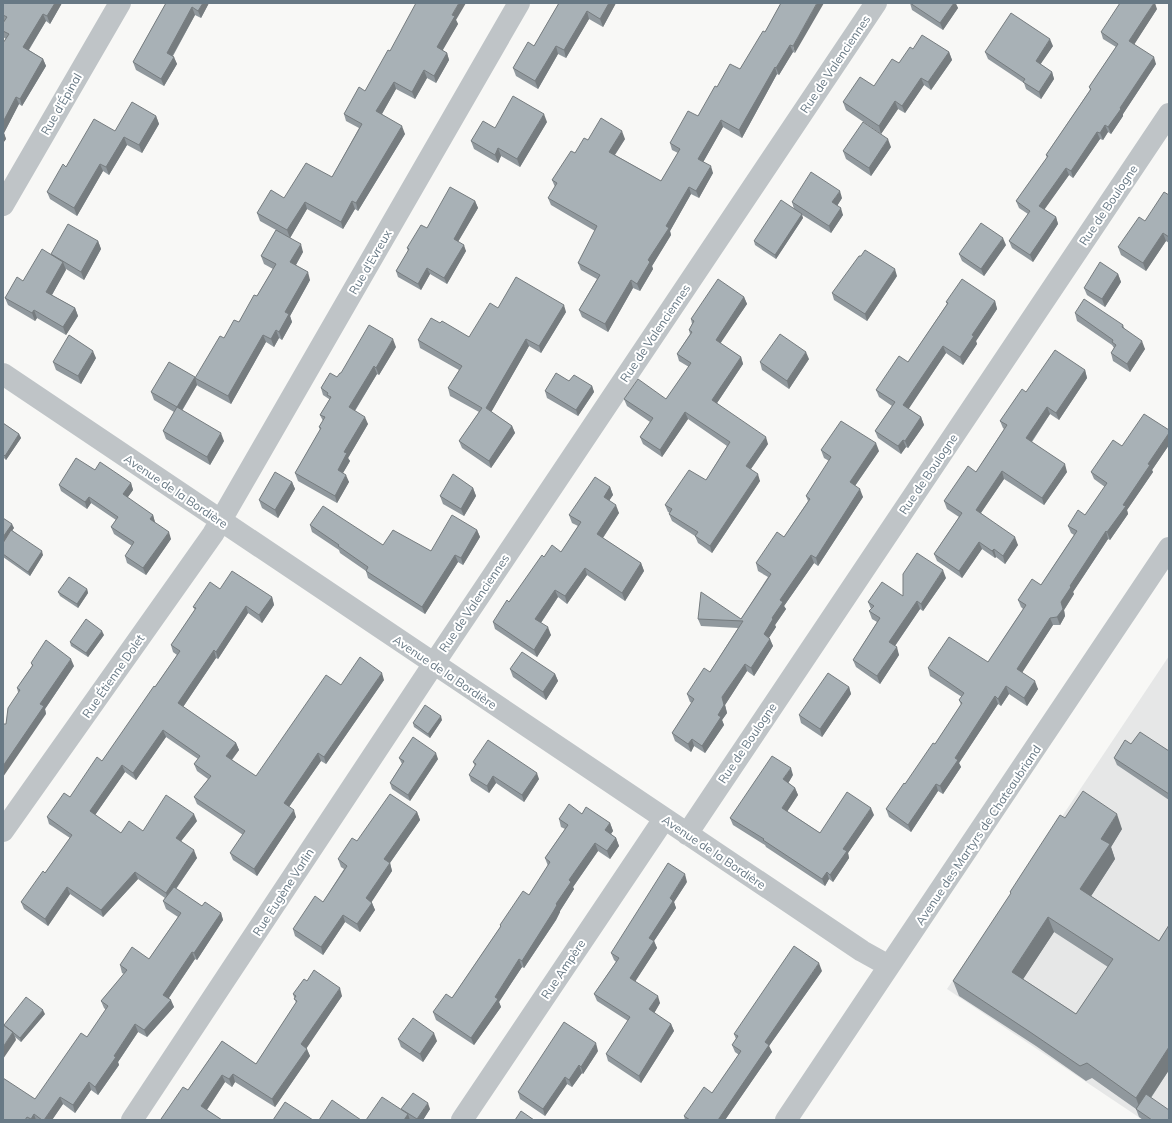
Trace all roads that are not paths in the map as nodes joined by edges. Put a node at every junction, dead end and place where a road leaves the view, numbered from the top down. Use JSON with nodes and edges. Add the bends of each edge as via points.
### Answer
{"nodes":[{"id":1,"x":120,"y":3,"type":"edge"},
{"id":2,"x":519,"y":3,"type":"edge"},
{"id":3,"x":876,"y":3,"type":"edge"},
{"id":4,"x":1169,"y":114,"type":"edge"},
{"id":5,"x":3,"y":205,"type":"edge"},
{"id":6,"x":3,"y":374,"type":"edge"},
{"id":7,"x":221,"y":521,"type":"junction"},
{"id":8,"x":1169,"y":548,"type":"edge"},
{"id":9,"x":434,"y":664,"type":"junction"},
{"id":10,"x":664,"y":819,"type":"junction"},
{"id":11,"x":3,"y":831,"type":"edge"},
{"id":12,"x":687,"y":834,"type":"junction"},
{"id":13,"x":889,"y":966,"type":"junction"},
{"id":14,"x":132,"y":1120,"type":"edge"},
{"id":15,"x":462,"y":1120,"type":"edge"},
{"id":16,"x":786,"y":1120,"type":"edge"}],
"edges":[{"from":1,"to":5,"type":"street","name":"Rue d'Épinal"},
{"from":2,"to":7,"type":"street","name":"Rue d'Evreux"},
{"from":3,"to":9,"type":"street","name":"Rue de Valenciennes"},
{"from":4,"to":12,"type":"street","name":"Rue de Boulogne"},
{"from":6,"to":7,"type":"street","name":"Avenue de la Bordière"},
{"from":7,"to":9,"type":"street","name":"Avenue de la Bordière"},
{"from":7,"to":11,"type":"street","name":"Rue Étienne Dolet"},
{"from":8,"to":13,"type":"street","name":"Avenue des Martyrs de Chateaubriand"},
{"from":9,"to":10,"type":"street","name":"Avenue de la Bordière"},
{"from":9,"to":14,"type":"street","name":"Rue Eugène Varlin"},
{"from":10,"to":12,"type":"street","name":"Avenue de la Bordière"},
{"from":10,"to":15,"type":"street","name":"Rue Ampère"},
{"from":12,"to":13,"type":"street","name":"Avenue de la Bordière","via":[[862,951]]},
{"from":13,"to":16,"type":"street","name":"Avenue des Martyrs de Chateaubriand"}]}
